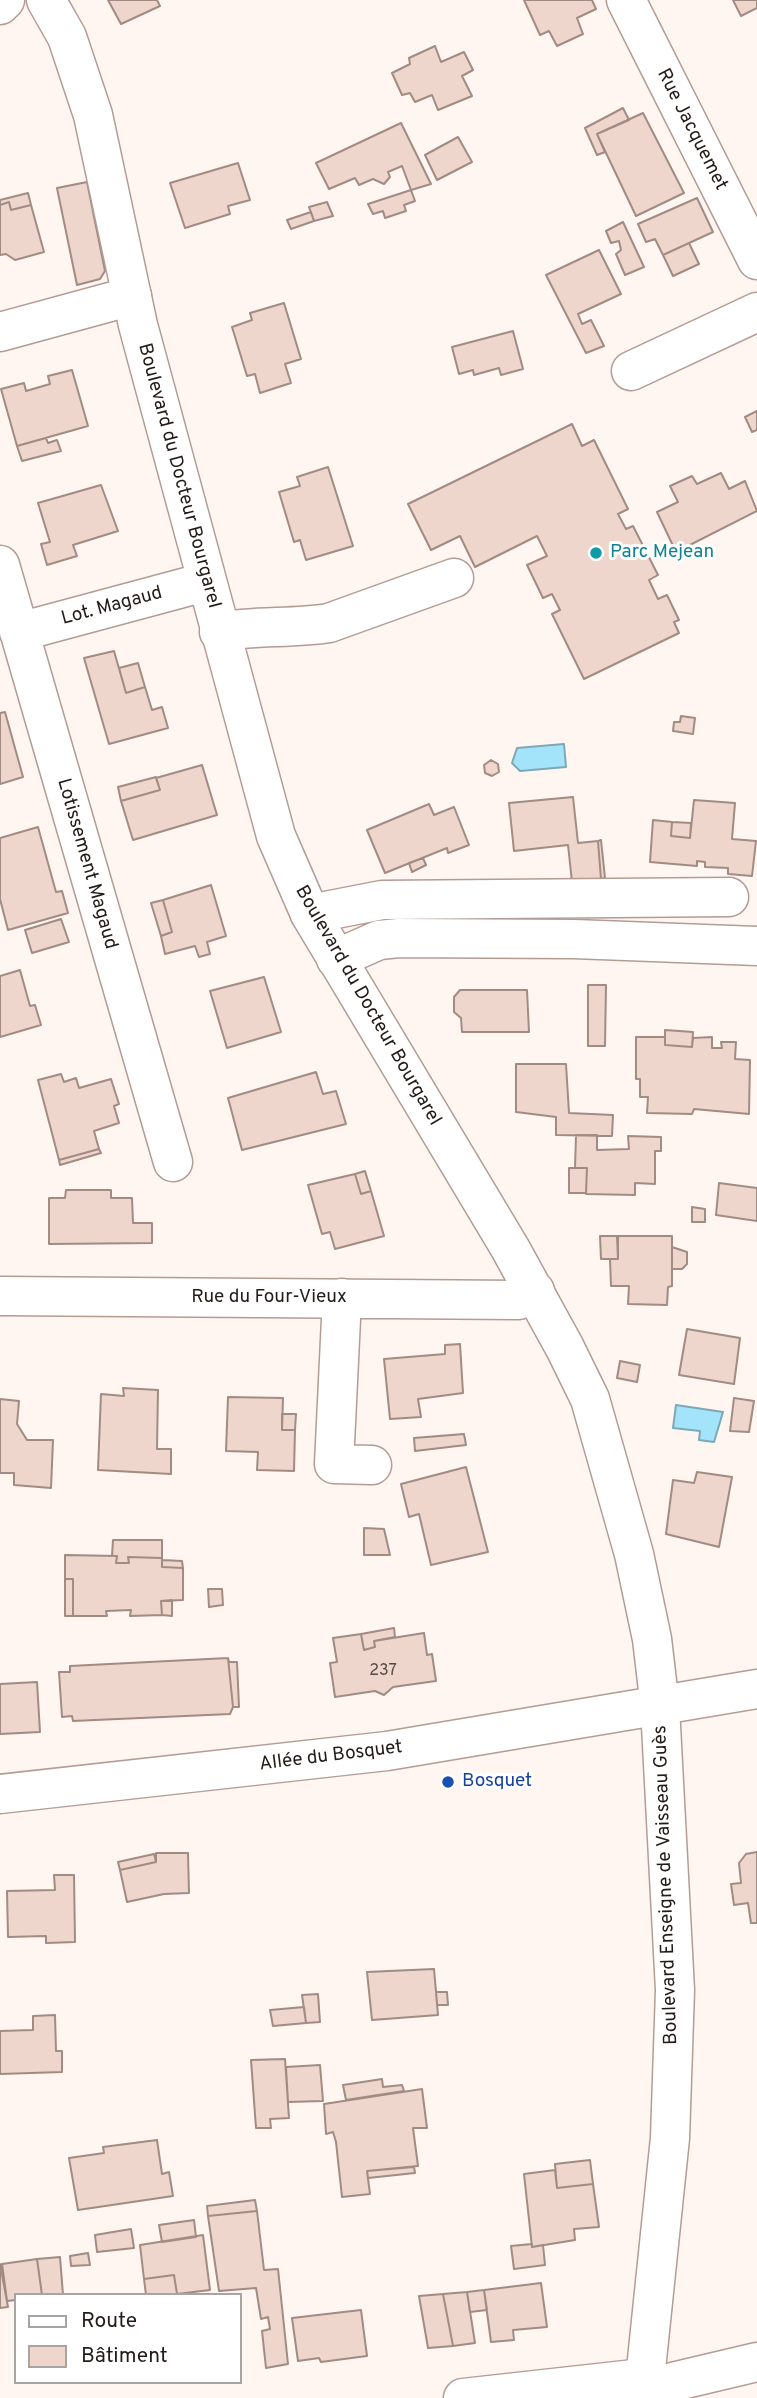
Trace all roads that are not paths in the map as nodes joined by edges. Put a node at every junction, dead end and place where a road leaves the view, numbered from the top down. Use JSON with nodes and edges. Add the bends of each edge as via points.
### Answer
{"nodes":[{"id":1,"x":5,"y":0,"type":"edge"},
{"id":2,"x":46,"y":0,"type":"edge"},
{"id":3,"x":626,"y":0,"type":"edge"},
{"id":4,"x":0,"y":5,"type":"edge"},
{"id":5,"x":757,"y":260,"type":"edge"},
{"id":6,"x":132,"y":296,"type":"junction"},
{"id":7,"x":757,"y":312,"type":"edge"},
{"id":8,"x":0,"y":332,"type":"edge"},
{"id":9,"x":631,"y":371,"type":"dead end"},
{"id":10,"x":0,"y":565,"type":"edge"},
{"id":11,"x":454,"y":578,"type":"dead end"},
{"id":12,"x":205,"y":582,"type":"junction"},
{"id":13,"x":19,"y":632,"type":"junction"},
{"id":14,"x":219,"y":632,"type":"junction"},
{"id":15,"x":729,"y":897,"type":"dead end"},
{"id":16,"x":310,"y":914,"type":"junction"},
{"id":17,"x":757,"y":946,"type":"edge"},
{"id":18,"x":336,"y":958,"type":"junction"},
{"id":19,"x":173,"y":1163,"type":"dead end"},
{"id":20,"x":535,"y":1291,"type":"junction"},
{"id":21,"x":0,"y":1296,"type":"edge"},
{"id":22,"x":342,"y":1298,"type":"junction"},
{"id":23,"x":372,"y":1465,"type":"dead end"},
{"id":24,"x":757,"y":1689,"type":"edge"},
{"id":25,"x":660,"y":1707,"type":"junction"},
{"id":26,"x":0,"y":1794,"type":"edge"},
{"id":27,"x":757,"y":2362,"type":"edge"},
{"id":28,"x":643,"y":2388,"type":"edge"},
{"id":29,"x":463,"y":2398,"type":"edge"}],
"edges":[{"from":1,"to":4,"type":"main road"},
{"from":2,"to":6,"type":"main road","name":"Boulevard du Docteur Bourgarel","via":[[67,37],[89,103]]},
{"from":3,"to":5,"type":"main road","name":"Rue Jacquemet"},
{"from":6,"to":8,"type":"main road"},
{"from":6,"to":12,"type":"main road","name":"Boulevard du Docteur Bourgarel"},
{"from":7,"to":9,"type":"main road"},
{"from":10,"to":13,"type":"main road","name":"Lotissement Magaud"},
{"from":11,"to":14,"type":"main road","via":[[329,623],[261,625]]},
{"from":12,"to":13,"type":"main road","name":"Lot. Magaud"},
{"from":12,"to":14,"type":"main road","name":"Boulevard du Docteur Bourgarel"},
{"from":13,"to":19,"type":"main road","name":"Lotissement Magaud"},
{"from":14,"to":16,"type":"main road","name":"Boulevard du Docteur Bourgarel","via":[[268,815]]},
{"from":15,"to":16,"type":"main road","via":[[382,900]]},
{"from":16,"to":18,"type":"main road","name":"Boulevard du Docteur Bourgarel"},
{"from":17,"to":18,"type":"main road","via":[[399,938],[379,940]]},
{"from":18,"to":20,"type":"main road","name":"Boulevard du Docteur Bourgarel"},
{"from":20,"to":22,"type":"main road","name":"Rue du Four-Vieux","via":[[519,1300]]},
{"from":20,"to":25,"type":"main road","name":"Boulevard du Docteur Bourgarel","via":[[590,1399],[601,1434],[637,1566]]},
{"from":21,"to":22,"type":"main road","name":"Rue du Four-Vieux"},
{"from":22,"to":23,"type":"main road","via":[[334,1464]]},
{"from":24,"to":25,"type":"main road","name":"Allée du Bosquet"},
{"from":25,"to":26,"type":"main road","name":"Allée du Bosquet","via":[[387,1751]]},
{"from":25,"to":28,"type":"main road","name":"Boulevard Enseigne de Vaisseau Guès","via":[[675,1990],[674,2078]]},
{"from":27,"to":28,"type":"main road"},
{"from":28,"to":29,"type":"main road"}]}
